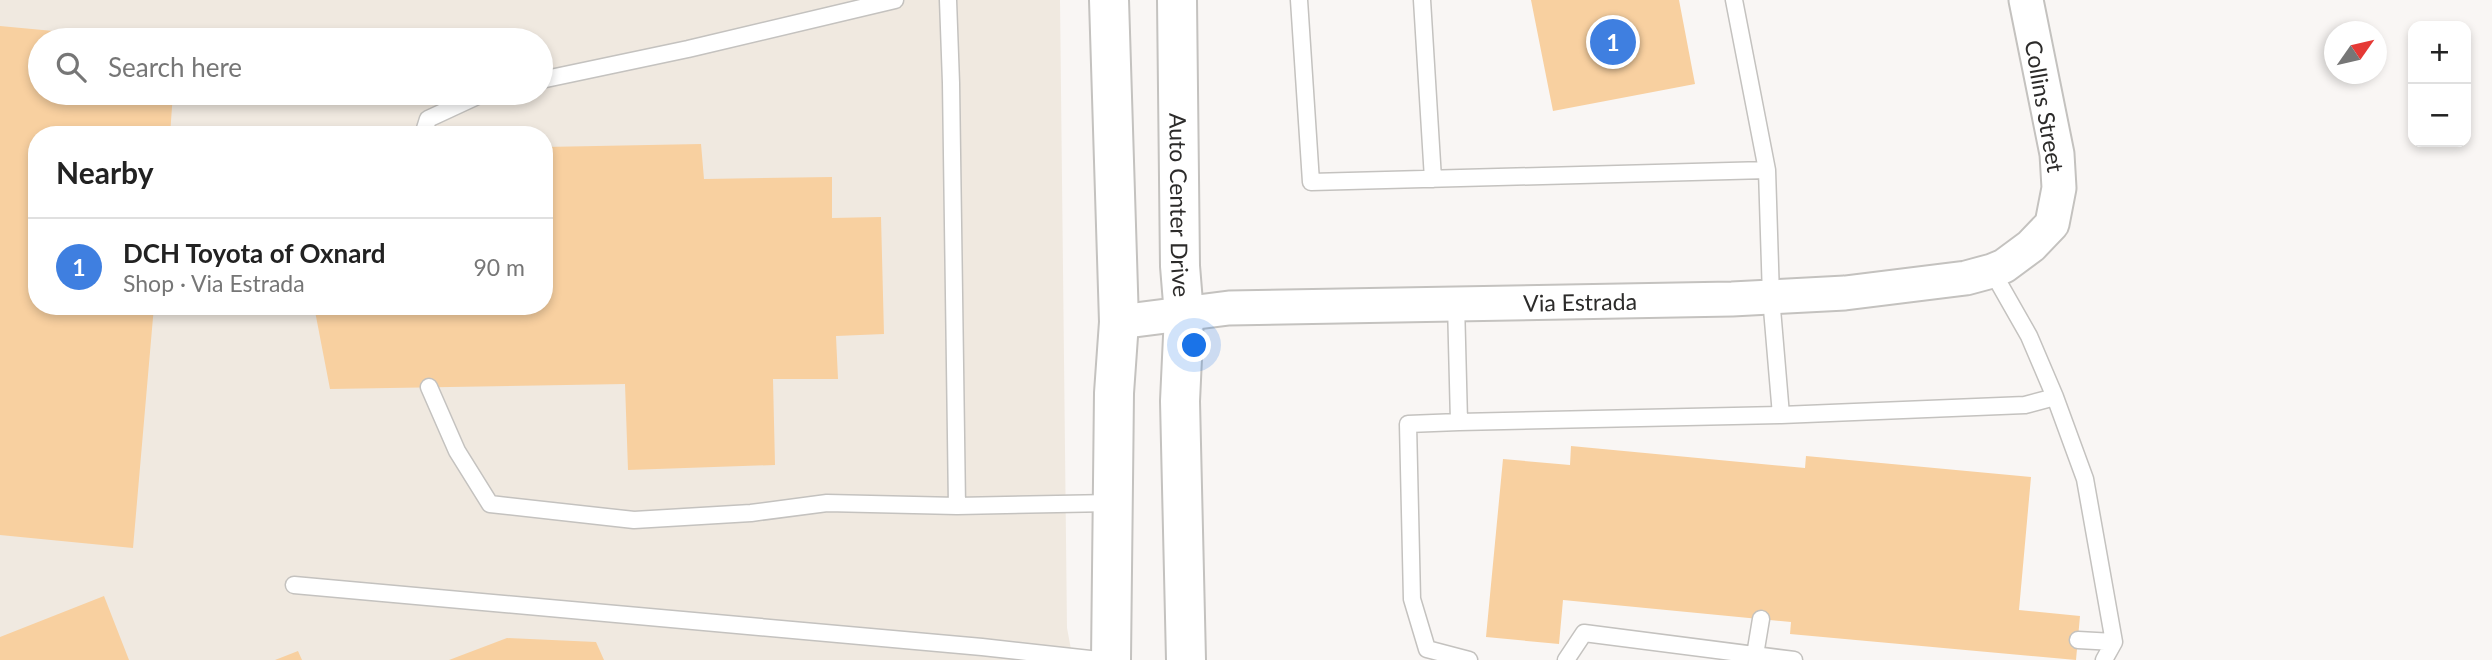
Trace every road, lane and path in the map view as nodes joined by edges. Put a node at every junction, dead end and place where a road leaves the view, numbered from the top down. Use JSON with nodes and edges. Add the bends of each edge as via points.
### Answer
{"nodes":[{"id":1,"x":895,"y":0,"type":"edge"},
{"id":2,"x":948,"y":0,"type":"edge"},
{"id":3,"x":1109,"y":0,"type":"edge"},
{"id":4,"x":1177,"y":0,"type":"edge"},
{"id":5,"x":1299,"y":0,"type":"edge"},
{"id":6,"x":1422,"y":0,"type":"edge"},
{"id":7,"x":1734,"y":0,"type":"edge"},
{"id":8,"x":2025,"y":0,"type":"edge"},
{"id":9,"x":553,"y":77,"type":"edge"},
{"id":10,"x":459,"y":105,"type":"edge"},
{"id":11,"x":426,"y":126,"type":"edge"},
{"id":12,"x":1766,"y":170,"type":"junction"},
{"id":13,"x":1433,"y":179,"type":"junction"},
{"id":14,"x":2031,"y":246,"type":"joint"},
{"id":15,"x":1992,"y":271,"type":"junction"},
{"id":16,"x":1772,"y":298,"type":"junction"},
{"id":17,"x":1456,"y":303,"type":"junction"},
{"id":18,"x":1184,"y":315,"type":"junction"},
{"id":19,"x":1119,"y":322,"type":"junction"},
{"id":20,"x":429,"y":387,"type":"dead end"},
{"id":21,"x":2055,"y":397,"type":"junction"},
{"id":22,"x":1781,"y":415,"type":"junction"},
{"id":23,"x":1459,"y":422,"type":"junction"},
{"id":24,"x":1112,"y":503,"type":"junction"},
{"id":25,"x":957,"y":506,"type":"junction"},
{"id":26,"x":294,"y":585,"type":"dead end"},
{"id":27,"x":1761,"y":619,"type":"dead end"},
{"id":28,"x":2078,"y":640,"type":"dead end"},
{"id":29,"x":2114,"y":642,"type":"junction"},
{"id":30,"x":983,"y":653,"type":"edge"},
{"id":31,"x":1755,"y":655,"type":"junction"},
{"id":32,"x":1099,"y":660,"type":"edge"},
{"id":33,"x":1111,"y":660,"type":"edge"},
{"id":34,"x":1186,"y":660,"type":"edge"},
{"id":35,"x":1469,"y":660,"type":"edge"},
{"id":36,"x":1566,"y":660,"type":"edge"},
{"id":37,"x":1794,"y":660,"type":"edge"},
{"id":38,"x":2104,"y":660,"type":"edge"}],
"edges":[{"from":1,"to":9,"type":"lane"},
{"from":2,"to":25,"type":"lane"},
{"from":3,"to":19,"type":"street"},
{"from":4,"to":18,"type":"street","name":"Auto Center Drive"},
{"from":5,"to":13,"type":"lane","via":[[1311,182]]},
{"from":6,"to":13,"type":"lane"},
{"from":7,"to":12,"type":"lane"},
{"from":8,"to":14,"type":"street","name":"Collins Street","via":[[2057,154],[2059,188],[2052,224]]},
{"from":10,"to":11,"type":"lane","via":[[428,120]]},
{"from":12,"to":13,"type":"lane"},
{"from":12,"to":16,"type":"lane"},
{"from":14,"to":15,"type":"street","name":"Via Estrada"},
{"from":15,"to":16,"type":"street","name":"Via Estrada","via":[[1845,293]]},
{"from":15,"to":21,"type":"lane","via":[[2029,336]]},
{"from":16,"to":17,"type":"street","name":"Via Estrada"},
{"from":16,"to":22,"type":"lane"},
{"from":17,"to":18,"type":"street","name":"Via Estrada","via":[[1229,308]]},
{"from":17,"to":23,"type":"lane"},
{"from":18,"to":19,"type":"street","name":"Via Estrada"},
{"from":18,"to":34,"type":"street","name":"Auto Center Drive","via":[[1180,401]]},
{"from":19,"to":24,"type":"street"},
{"from":20,"to":25,"type":"lane","via":[[457,451],[491,504],[634,520],[827,503]]},
{"from":21,"to":22,"type":"lane","via":[[2025,405]]},
{"from":21,"to":29,"type":"lane","via":[[2085,479]]},
{"from":22,"to":23,"type":"lane"},
{"from":23,"to":35,"type":"lane","via":[[1408,424],[1412,599],[1427,649]]},
{"from":24,"to":25,"type":"lane"},
{"from":24,"to":33,"type":"street"},
{"from":26,"to":30,"type":"lane"},
{"from":27,"to":31,"type":"lane"},
{"from":28,"to":29,"type":"lane"},
{"from":29,"to":38,"type":"lane"},
{"from":30,"to":32,"type":"lane"},
{"from":31,"to":36,"type":"lane","via":[[1584,633]]},
{"from":31,"to":37,"type":"lane"}]}
